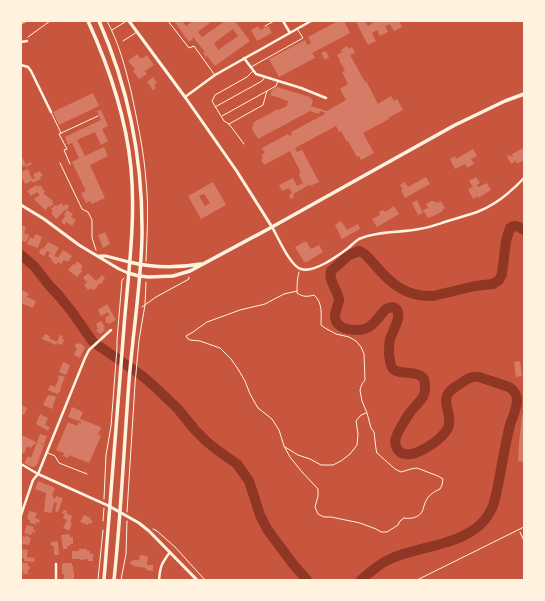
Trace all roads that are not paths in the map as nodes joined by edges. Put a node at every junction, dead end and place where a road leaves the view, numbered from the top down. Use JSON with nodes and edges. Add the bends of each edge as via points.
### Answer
{"nodes":[{"id":1,"x":88,"y":21,"type":"edge"},
{"id":2,"x":99,"y":21,"type":"edge"},
{"id":3,"x":128,"y":21,"type":"edge"},
{"id":4,"x":168,"y":21,"type":"edge"},
{"id":5,"x":274,"y":21,"type":"edge"},
{"id":6,"x":283,"y":21,"type":"edge"},
{"id":7,"x":311,"y":21,"type":"edge"},
{"id":8,"x":265,"y":26,"type":"dead end"},
{"id":9,"x":298,"y":28,"type":"junction"},
{"id":10,"x":137,"y":32,"type":"junction"},
{"id":11,"x":290,"y":33,"type":"junction"},
{"id":12,"x":27,"y":41,"type":"road end"},
{"id":13,"x":21,"y":42,"type":"edge"},
{"id":14,"x":123,"y":42,"type":"dead end"},
{"id":15,"x":244,"y":58,"type":"junction"},
{"id":16,"x":21,"y":65,"type":"edge"},
{"id":17,"x":251,"y":67,"type":"junction"},
{"id":18,"x":253,"y":70,"type":"junction"},
{"id":19,"x":215,"y":75,"type":"junction"},
{"id":20,"x":265,"y":77,"type":"junction"},
{"id":21,"x":278,"y":81,"type":"junction"},
{"id":22,"x":267,"y":91,"type":"junction"},
{"id":23,"x":524,"y":94,"type":"edge"},
{"id":24,"x":185,"y":98,"type":"junction"},
{"id":25,"x":326,"y":98,"type":"dead end"},
{"id":26,"x":215,"y":107,"type":"junction"},
{"id":27,"x":51,"y":112,"type":"joint"},
{"id":28,"x":98,"y":116,"type":"dead end"},
{"id":29,"x":220,"y":116,"type":"junction"},
{"id":30,"x":229,"y":124,"type":"junction"},
{"id":31,"x":61,"y":133,"type":"junction"},
{"id":32,"x":244,"y":144,"type":"dead end"},
{"id":33,"x":70,"y":164,"type":"dead end"},
{"id":34,"x":524,"y":178,"type":"edge"},
{"id":35,"x":21,"y":205,"type":"edge"},
{"id":36,"x":272,"y":227,"type":"junction"},
{"id":37,"x":97,"y":256,"type":"junction"},
{"id":38,"x":129,"y":262,"type":"junction"},
{"id":39,"x":204,"y":263,"type":"junction"},
{"id":40,"x":140,"y":265,"type":"junction"},
{"id":41,"x":128,"y":273,"type":"junction"},
{"id":42,"x":139,"y":276,"type":"junction"},
{"id":43,"x":111,"y":330,"type":"road end"},
{"id":44,"x":47,"y":452,"type":"junction"},
{"id":45,"x":21,"y":464,"type":"edge"},
{"id":46,"x":38,"y":474,"type":"junction"},
{"id":47,"x":87,"y":474,"type":"dead end"},
{"id":48,"x":109,"y":506,"type":"junction"},
{"id":49,"x":121,"y":512,"type":"junction"},
{"id":50,"x":21,"y":515,"type":"edge"},
{"id":51,"x":524,"y":527,"type":"edge"},
{"id":52,"x":170,"y":552,"type":"junction"},
{"id":53,"x":56,"y":564,"type":"dead end"},
{"id":54,"x":56,"y":580,"type":"edge"},
{"id":55,"x":104,"y":580,"type":"edge"},
{"id":56,"x":114,"y":580,"type":"edge"},
{"id":57,"x":159,"y":580,"type":"edge"},
{"id":58,"x":197,"y":580,"type":"edge"},
{"id":59,"x":417,"y":580,"type":"edge"}],
"edges":[{"from":1,"to":38,"type":"main road","via":[[113,85],[126,136],[133,201]]},
{"from":2,"to":40,"type":"main road","via":[[122,84],[134,135],[141,202]]},
{"from":3,"to":10,"type":"street"},
{"from":4,"to":19,"type":"lane","via":[[189,48],[194,46]]},
{"from":5,"to":8,"type":"lane"},
{"from":6,"to":11,"type":"street"},
{"from":7,"to":9,"type":"street"},
{"from":9,"to":11,"type":"street"},
{"from":9,"to":17,"type":"lane","via":[[303,38]]},
{"from":10,"to":14,"type":"lane"},
{"from":10,"to":24,"type":"street"},
{"from":11,"to":15,"type":"street"},
{"from":12,"to":13,"type":"street"},
{"from":15,"to":17,"type":"street"},
{"from":15,"to":19,"type":"street"},
{"from":16,"to":27,"type":"street","via":[[32,71]]},
{"from":17,"to":18,"type":"street"},
{"from":18,"to":20,"type":"street"},
{"from":18,"to":26,"type":"lane","via":[[247,77],[214,95],[212,101]]},
{"from":19,"to":24,"type":"street"},
{"from":20,"to":21,"type":"street"},
{"from":20,"to":26,"type":"lane","via":[[262,82]]},
{"from":21,"to":22,"type":"lane","via":[[276,86]]},
{"from":21,"to":25,"type":"street"},
{"from":22,"to":29,"type":"lane"},
{"from":22,"to":30,"type":"lane","via":[[263,105]]},
{"from":23,"to":36,"type":"main road","via":[[455,125]]},
{"from":24,"to":36,"type":"street","via":[[236,170]]},
{"from":26,"to":29,"type":"lane"},
{"from":27,"to":31,"type":"lane"},
{"from":28,"to":31,"type":"lane"},
{"from":29,"to":30,"type":"lane"},
{"from":30,"to":32,"type":"lane"},
{"from":31,"to":33,"type":"lane","via":[[59,134]]},
{"from":34,"to":36,"type":"street","via":[[504,197],[478,212],[419,229],[370,235],[357,240],[332,259],[308,270],[300,269],[290,261]]},
{"from":35,"to":37,"type":"street"},
{"from":36,"to":39,"type":"main road"},
{"from":37,"to":38,"type":"street"},
{"from":37,"to":41,"type":"street"},
{"from":38,"to":40,"type":"main road"},
{"from":38,"to":41,"type":"main road"},
{"from":39,"to":40,"type":"main road","via":[[172,268]]},
{"from":39,"to":42,"type":"main road","via":[[173,276]]},
{"from":40,"to":42,"type":"main road"},
{"from":41,"to":42,"type":"main road"},
{"from":41,"to":48,"type":"main road"},
{"from":42,"to":49,"type":"main road","via":[[129,380]]},
{"from":43,"to":44,"type":"street","via":[[89,350]]},
{"from":44,"to":46,"type":"street"},
{"from":44,"to":47,"type":"lane","via":[[59,463]]},
{"from":45,"to":46,"type":"street"},
{"from":46,"to":48,"type":"street"},
{"from":46,"to":50,"type":"street","via":[[33,480]]},
{"from":48,"to":49,"type":"street"},
{"from":48,"to":55,"type":"main road"},
{"from":49,"to":52,"type":"street","via":[[139,523]]},
{"from":49,"to":56,"type":"main road"},
{"from":51,"to":59,"type":"lane"},
{"from":52,"to":57,"type":"street","via":[[161,565]]},
{"from":52,"to":58,"type":"street"},
{"from":53,"to":54,"type":"street"}]}
